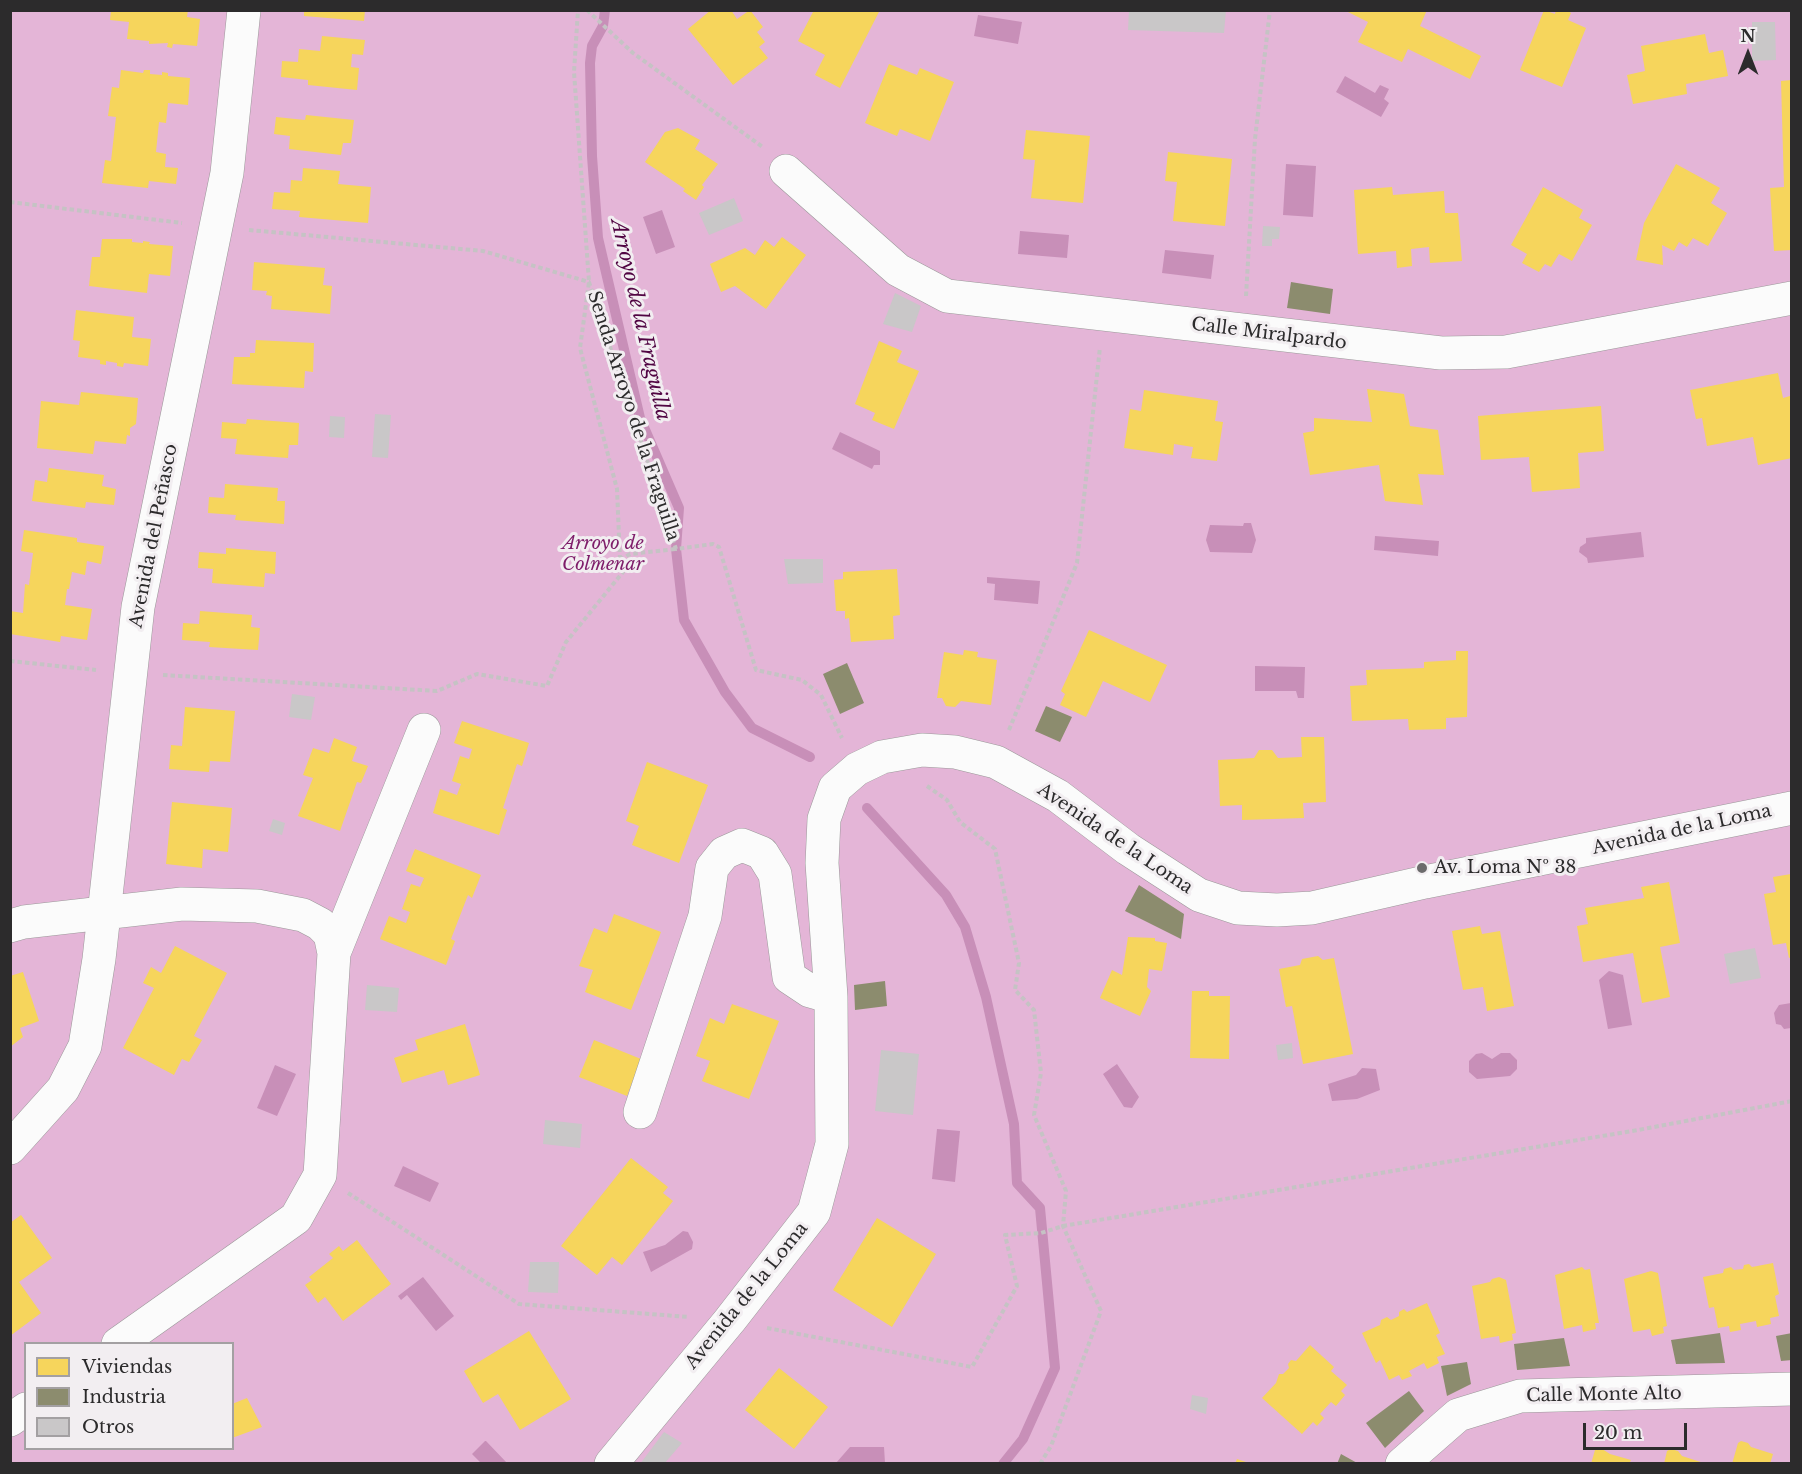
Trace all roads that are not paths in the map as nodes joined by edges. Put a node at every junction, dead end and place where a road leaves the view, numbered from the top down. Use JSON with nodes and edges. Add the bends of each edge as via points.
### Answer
{"nodes":[{"id":1,"x":244,"y":10,"type":"edge"},
{"id":2,"x":786,"y":171,"type":"road end"},
{"id":3,"x":1791,"y":298,"type":"edge"},
{"id":4,"x":424,"y":730,"type":"dead end"},
{"id":5,"x":1791,"y":808,"type":"edge"},
{"id":6,"x":105,"y":912,"type":"junction"},
{"id":7,"x":10,"y":926,"type":"edge"},
{"id":8,"x":334,"y":952,"type":"junction"},
{"id":9,"x":831,"y":997,"type":"junction"},
{"id":10,"x":640,"y":1112,"type":"dead end"},
{"id":11,"x":10,"y":1148,"type":"edge"},
{"id":12,"x":121,"y":1342,"type":"edge"},
{"id":13,"x":1791,"y":1389,"type":"edge"},
{"id":14,"x":24,"y":1410,"type":"edge"},
{"id":15,"x":10,"y":1420,"type":"edge"},
{"id":16,"x":610,"y":1464,"type":"edge"},
{"id":17,"x":1402,"y":1464,"type":"edge"}],
"edges":[{"from":1,"to":6,"type":"street","name":"Avenida del Peñasco","via":[[226,173],[138,607]]},
{"from":2,"to":3,"type":"street","name":"Calle Miralpardo","via":[[898,270],[947,296],[1442,353],[1506,352]]},
{"from":4,"to":8,"type":"street"},
{"from":5,"to":9,"type":"street","name":"Avenida de la Loma","via":[[1312,908],[1238,908],[1199,895],[1128,849],[1058,796],[996,762],[955,752],[922,750],[870,763],[835,788],[824,819],[822,863]]},
{"from":6,"to":7,"type":"street"},
{"from":6,"to":8,"type":"street","via":[[182,904],[257,906],[303,915],[320,924],[330,934]]},
{"from":6,"to":11,"type":"street","name":"Avenida del Peñasco","via":[[85,1047],[63,1089]]},
{"from":8,"to":12,"type":"street","via":[[320,1175],[296,1218]]},
{"from":9,"to":10,"type":"street","via":[[810,992],[789,977],[776,873],[762,853],[742,845],[723,853],[712,868],[705,916]]},
{"from":9,"to":16,"type":"street","name":"Avenida de la Loma","via":[[832,1144],[814,1212]]},
{"from":13,"to":17,"type":"street","name":"Calle Monte Alto","via":[[1520,1396],[1458,1415]]},
{"from":14,"to":15,"type":"street"}]}
